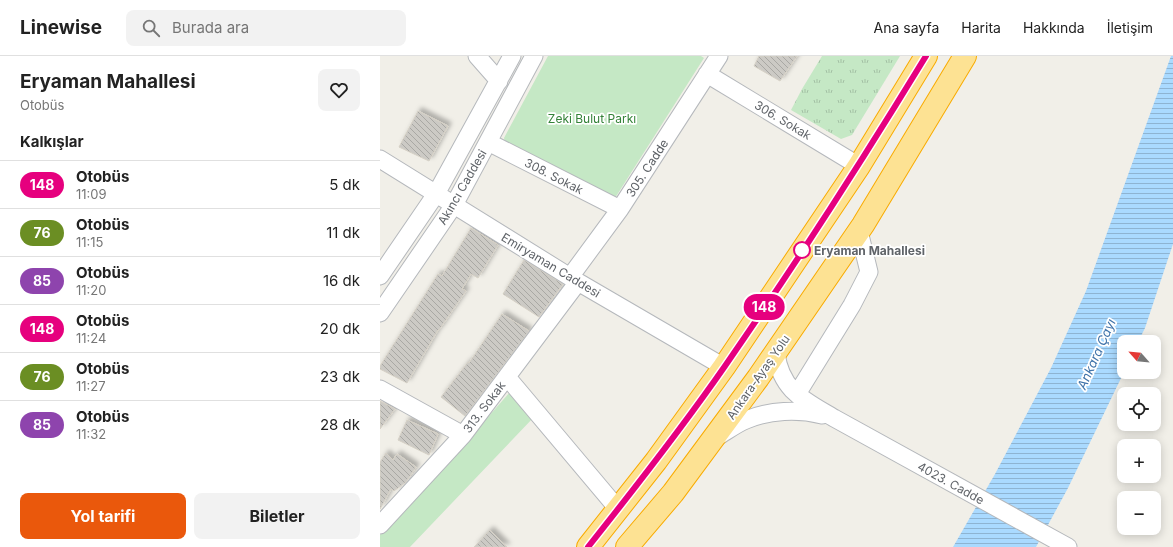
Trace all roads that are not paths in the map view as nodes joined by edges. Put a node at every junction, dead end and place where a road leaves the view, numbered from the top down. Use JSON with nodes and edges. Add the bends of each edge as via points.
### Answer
{"nodes":[{"id":1,"x":477,"y":56,"type":"edge"},
{"id":2,"x":512,"y":56,"type":"edge"},
{"id":3,"x":534,"y":56,"type":"edge"},
{"id":4,"x":719,"y":56,"type":"edge"},
{"id":5,"x":926,"y":56,"type":"edge"},
{"id":6,"x":965,"y":56,"type":"edge"},
{"id":7,"x":708,"y":74,"type":"junction"},
{"id":8,"x":499,"y":81,"type":"junction"},
{"id":9,"x":488,"y":142,"type":"junction"},
{"id":10,"x":380,"y":159,"type":"edge"},
{"id":11,"x":859,"y":166,"type":"junction"},
{"id":12,"x":436,"y":194,"type":"junction"},
{"id":13,"x":454,"y":205,"type":"junction"},
{"id":14,"x":620,"y":209,"type":"junction"},
{"id":15,"x":859,"y":231,"type":"junction"},
{"id":16,"x":380,"y":276,"type":"edge"},
{"id":17,"x":574,"y":280,"type":"junction"},
{"id":18,"x":380,"y":313,"type":"edge"},
{"id":19,"x":776,"y":353,"type":"junction"},
{"id":20,"x":724,"y":367,"type":"junction"},
{"id":21,"x":507,"y":377,"type":"junction"},
{"id":22,"x":380,"y":390,"type":"edge"},
{"id":23,"x":797,"y":394,"type":"junction"},
{"id":24,"x":834,"y":418,"type":"junction"},
{"id":25,"x":463,"y":435,"type":"junction"},
{"id":26,"x":713,"y":439,"type":"junction"},
{"id":27,"x":618,"y":509,"type":"junction"},
{"id":28,"x":380,"y":525,"type":"edge"},
{"id":29,"x":588,"y":547,"type":"edge"},
{"id":30,"x":627,"y":547,"type":"edge"},
{"id":31,"x":1068,"y":547,"type":"edge"}],
"edges":[{"from":1,"to":8,"type":"street"},
{"from":2,"to":8,"type":"street","name":"Akıncı Caddesi"},
{"from":3,"to":9,"type":"street","name":"Akıncı Caddesi"},
{"from":4,"to":7,"type":"street","name":"305. Cadde"},
{"from":5,"to":11,"type":"highway"},
{"from":6,"to":15,"type":"highway","name":"Ankara-Ayaş Yolu"},
{"from":7,"to":11,"type":"street","name":"306. Sokak"},
{"from":7,"to":14,"type":"street","name":"305. Cadde"},
{"from":8,"to":12,"type":"street","name":"Akıncı Caddesi"},
{"from":9,"to":13,"type":"street","name":"Akıncı Caddesi"},
{"from":9,"to":14,"type":"street","name":"308. Sokak"},
{"from":10,"to":12,"type":"street","name":"Emiryaman Caddesi"},
{"from":11,"to":20,"type":"highway"},
{"from":12,"to":13,"type":"street","name":"Emiryaman Caddesi"},
{"from":12,"to":16,"type":"street","name":"Akıncı Caddesi"},
{"from":13,"to":17,"type":"street","name":"Emiryaman Caddesi"},
{"from":13,"to":18,"type":"street","name":"Akıncı Caddesi"},
{"from":14,"to":17,"type":"street","name":"305. Cadde"},
{"from":15,"to":19,"type":"highway","name":"Ankara-Ayaş Yolu"},
{"from":15,"to":23,"type":"street","via":[[869,272],[852,305]]},
{"from":17,"to":20,"type":"street","name":"Emiryaman Caddesi"},
{"from":17,"to":21,"type":"street","name":"313. Sokak"},
{"from":19,"to":23,"type":"street","name":"4023. Cadde","via":[[783,379]]},
{"from":19,"to":26,"type":"highway","name":"Ankara-Ayaş Yolu"},
{"from":20,"to":27,"type":"highway"},
{"from":21,"to":25,"type":"street","name":"313. Sokak"},
{"from":21,"to":27,"type":"street"},
{"from":22,"to":25,"type":"street"},
{"from":23,"to":24,"type":"street","name":"4023. Cadde"},
{"from":24,"to":26,"type":"street","name":"4023. Cadde","via":[[811,412],[763,414],[745,420]]},
{"from":24,"to":31,"type":"street","name":"4023. Cadde"},
{"from":25,"to":28,"type":"street","name":"313. Sokak"},
{"from":26,"to":30,"type":"highway","name":"Ankara-Ayaş Yolu","via":[[673,493]]},
{"from":27,"to":29,"type":"highway"}]}
